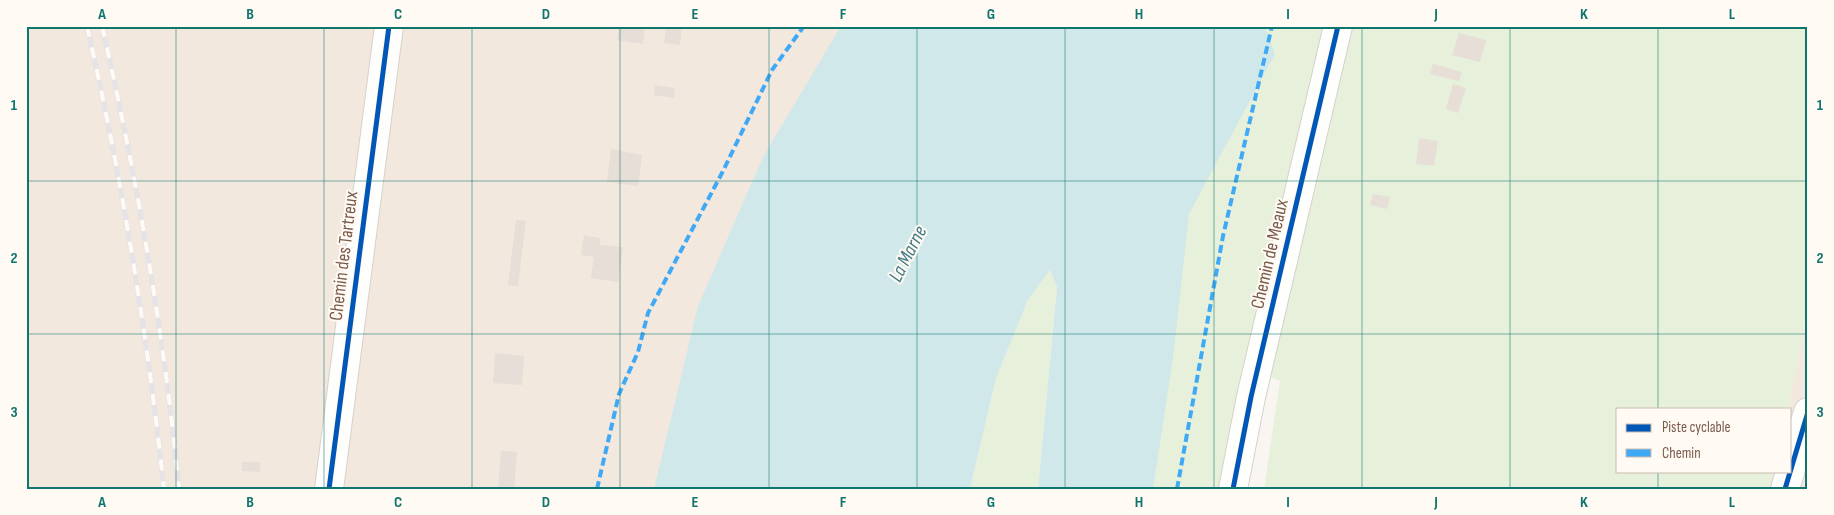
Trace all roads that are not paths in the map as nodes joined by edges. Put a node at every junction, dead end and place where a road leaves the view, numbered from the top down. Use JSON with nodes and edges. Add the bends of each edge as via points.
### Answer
{"nodes":[{"id":1,"x":389,"y":26,"type":"edge"},
{"id":2,"x":1338,"y":26,"type":"edge"},
{"id":3,"x":1808,"y":412,"type":"edge"},
{"id":4,"x":1792,"y":466,"type":"edge"},
{"id":5,"x":1790,"y":472,"type":"edge"},
{"id":6,"x":329,"y":489,"type":"edge"},
{"id":7,"x":1233,"y":489,"type":"edge"},
{"id":8,"x":1785,"y":489,"type":"edge"}],
"edges":[{"from":1,"to":6,"type":"street","name":"Chemin des Tartreux"},
{"from":2,"to":7,"type":"street","name":"Chemin de Meaux","via":[[1251,397]]},
{"from":3,"to":4,"type":"street"},
{"from":5,"to":8,"type":"street"}]}
